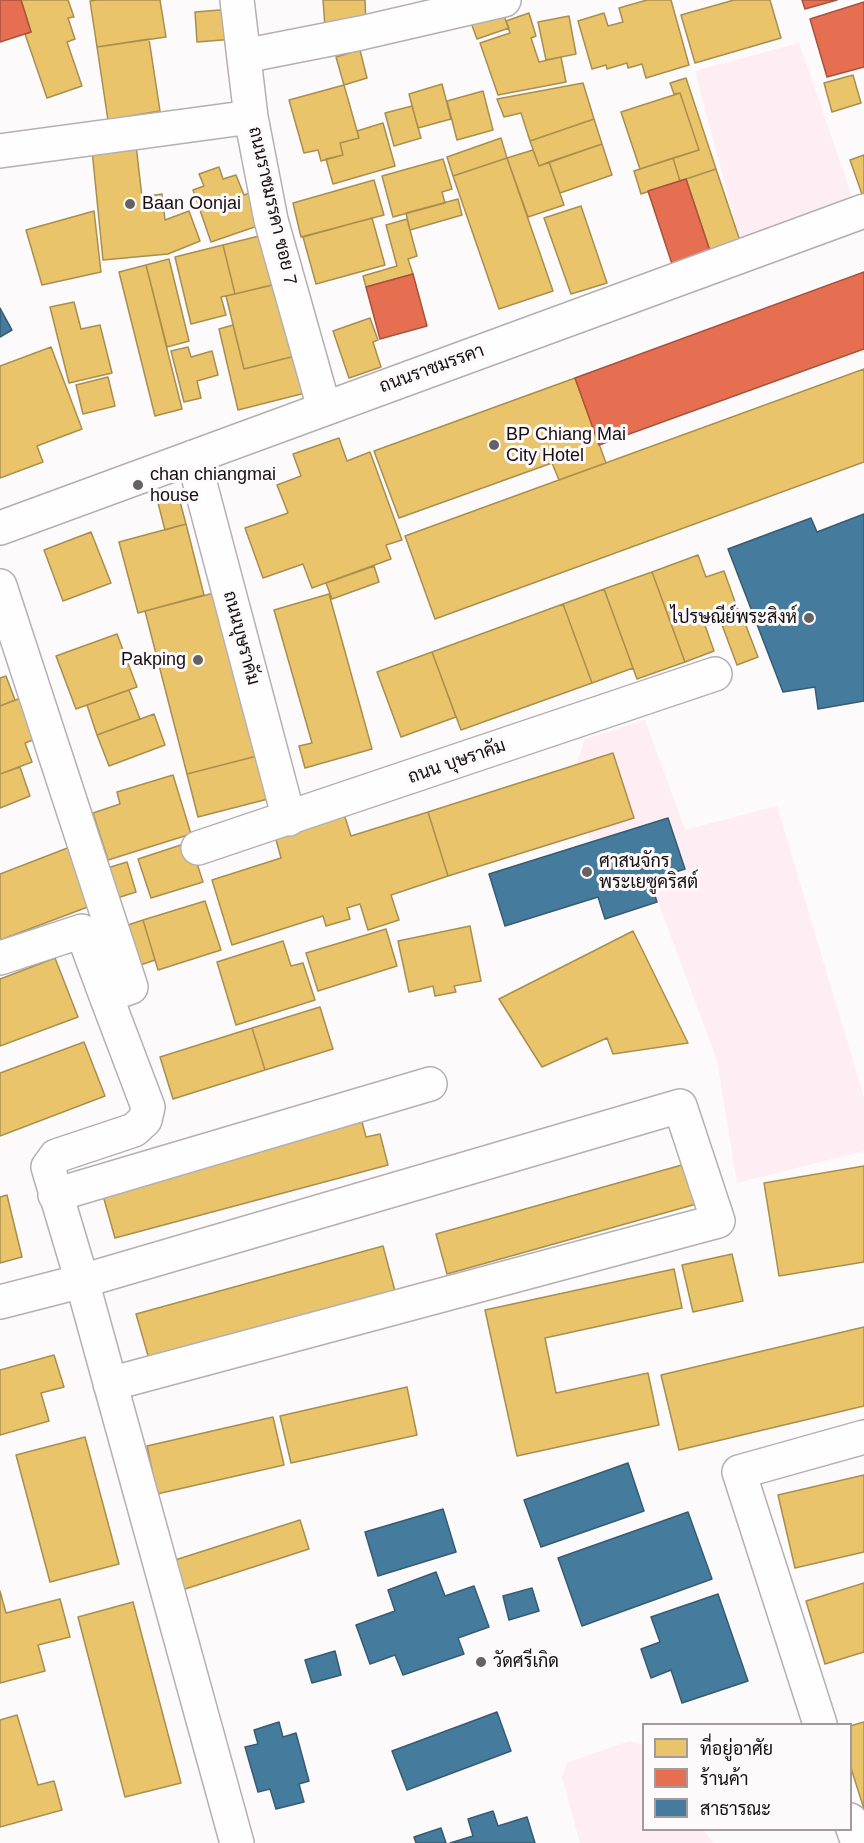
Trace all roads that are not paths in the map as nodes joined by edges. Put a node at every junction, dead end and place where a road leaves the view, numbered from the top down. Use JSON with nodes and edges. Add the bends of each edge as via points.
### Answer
{"nodes":[{"id":1,"x":237,"y":0,"type":"edge"},
{"id":2,"x":504,"y":0,"type":"edge"},
{"id":3,"x":244,"y":56,"type":"junction"},
{"id":4,"x":251,"y":117,"type":"junction"},
{"id":5,"x":0,"y":152,"type":"edge"},
{"id":6,"x":864,"y":211,"type":"edge"},
{"id":7,"x":324,"y":408,"type":"junction"},
{"id":8,"x":193,"y":457,"type":"junction"},
{"id":9,"x":0,"y":528,"type":"edge"},
{"id":10,"x":0,"y":586,"type":"edge"},
{"id":11,"x":715,"y":674,"type":"dead end"},
{"id":12,"x":289,"y":819,"type":"junction"},
{"id":13,"x":198,"y":848,"type":"dead end"},
{"id":14,"x":0,"y":958,"type":"edge"},
{"id":15,"x":106,"y":996,"type":"junction"},
{"id":16,"x":430,"y":1084,"type":"dead end"},
{"id":17,"x":55,"y":1195,"type":"junction"},
{"id":18,"x":82,"y":1281,"type":"junction"},
{"id":19,"x":0,"y":1302,"type":"edge"},
{"id":20,"x":110,"y":1384,"type":"junction"},
{"id":21,"x":864,"y":1437,"type":"edge"},
{"id":22,"x":819,"y":1723,"type":"edge"},
{"id":23,"x":852,"y":1826,"type":"edge"},
{"id":24,"x":237,"y":1843,"type":"edge"},
{"id":25,"x":858,"y":1843,"type":"edge"}],
"edges":[{"from":1,"to":3,"type":"street","name":"ถนนราชมรรคา ซอย 7"},
{"from":2,"to":3,"type":"street"},
{"from":3,"to":4,"type":"street","name":"ถนนราชมรรคา ซอย 7"},
{"from":4,"to":5,"type":"street"},
{"from":4,"to":7,"type":"street","name":"ถนนราชมรรคา ซอย 7","via":[[271,219]]},
{"from":6,"to":7,"type":"street","name":"ถนนราชมรรคา"},
{"from":7,"to":8,"type":"street","name":"ถนนราชมรรคา"},
{"from":8,"to":9,"type":"street","name":"ถนนราชมรรคา"},
{"from":8,"to":12,"type":"street","name":"ถนนบุษราคัม"},
{"from":10,"to":15,"type":"street","via":[[130,987]]},
{"from":11,"to":12,"type":"street","name":"ถนน บุษราคัม"},
{"from":12,"to":13,"type":"street","name":"ถนน บุษราคัม"},
{"from":14,"to":15,"type":"street","via":[[82,931]]},
{"from":15,"to":17,"type":"street","via":[[148,1107],[146,1120],[134,1130],[57,1156],[48,1167]]},
{"from":16,"to":17,"type":"street"},
{"from":17,"to":18,"type":"street"},
{"from":18,"to":19,"type":"street"},
{"from":18,"to":20,"type":"street"},
{"from":18,"to":20,"type":"street","via":[[680,1106],[718,1221]]},
{"from":20,"to":24,"type":"street"},
{"from":21,"to":22,"type":"street","via":[[739,1472]]},
{"from":23,"to":25,"type":"street"}]}
